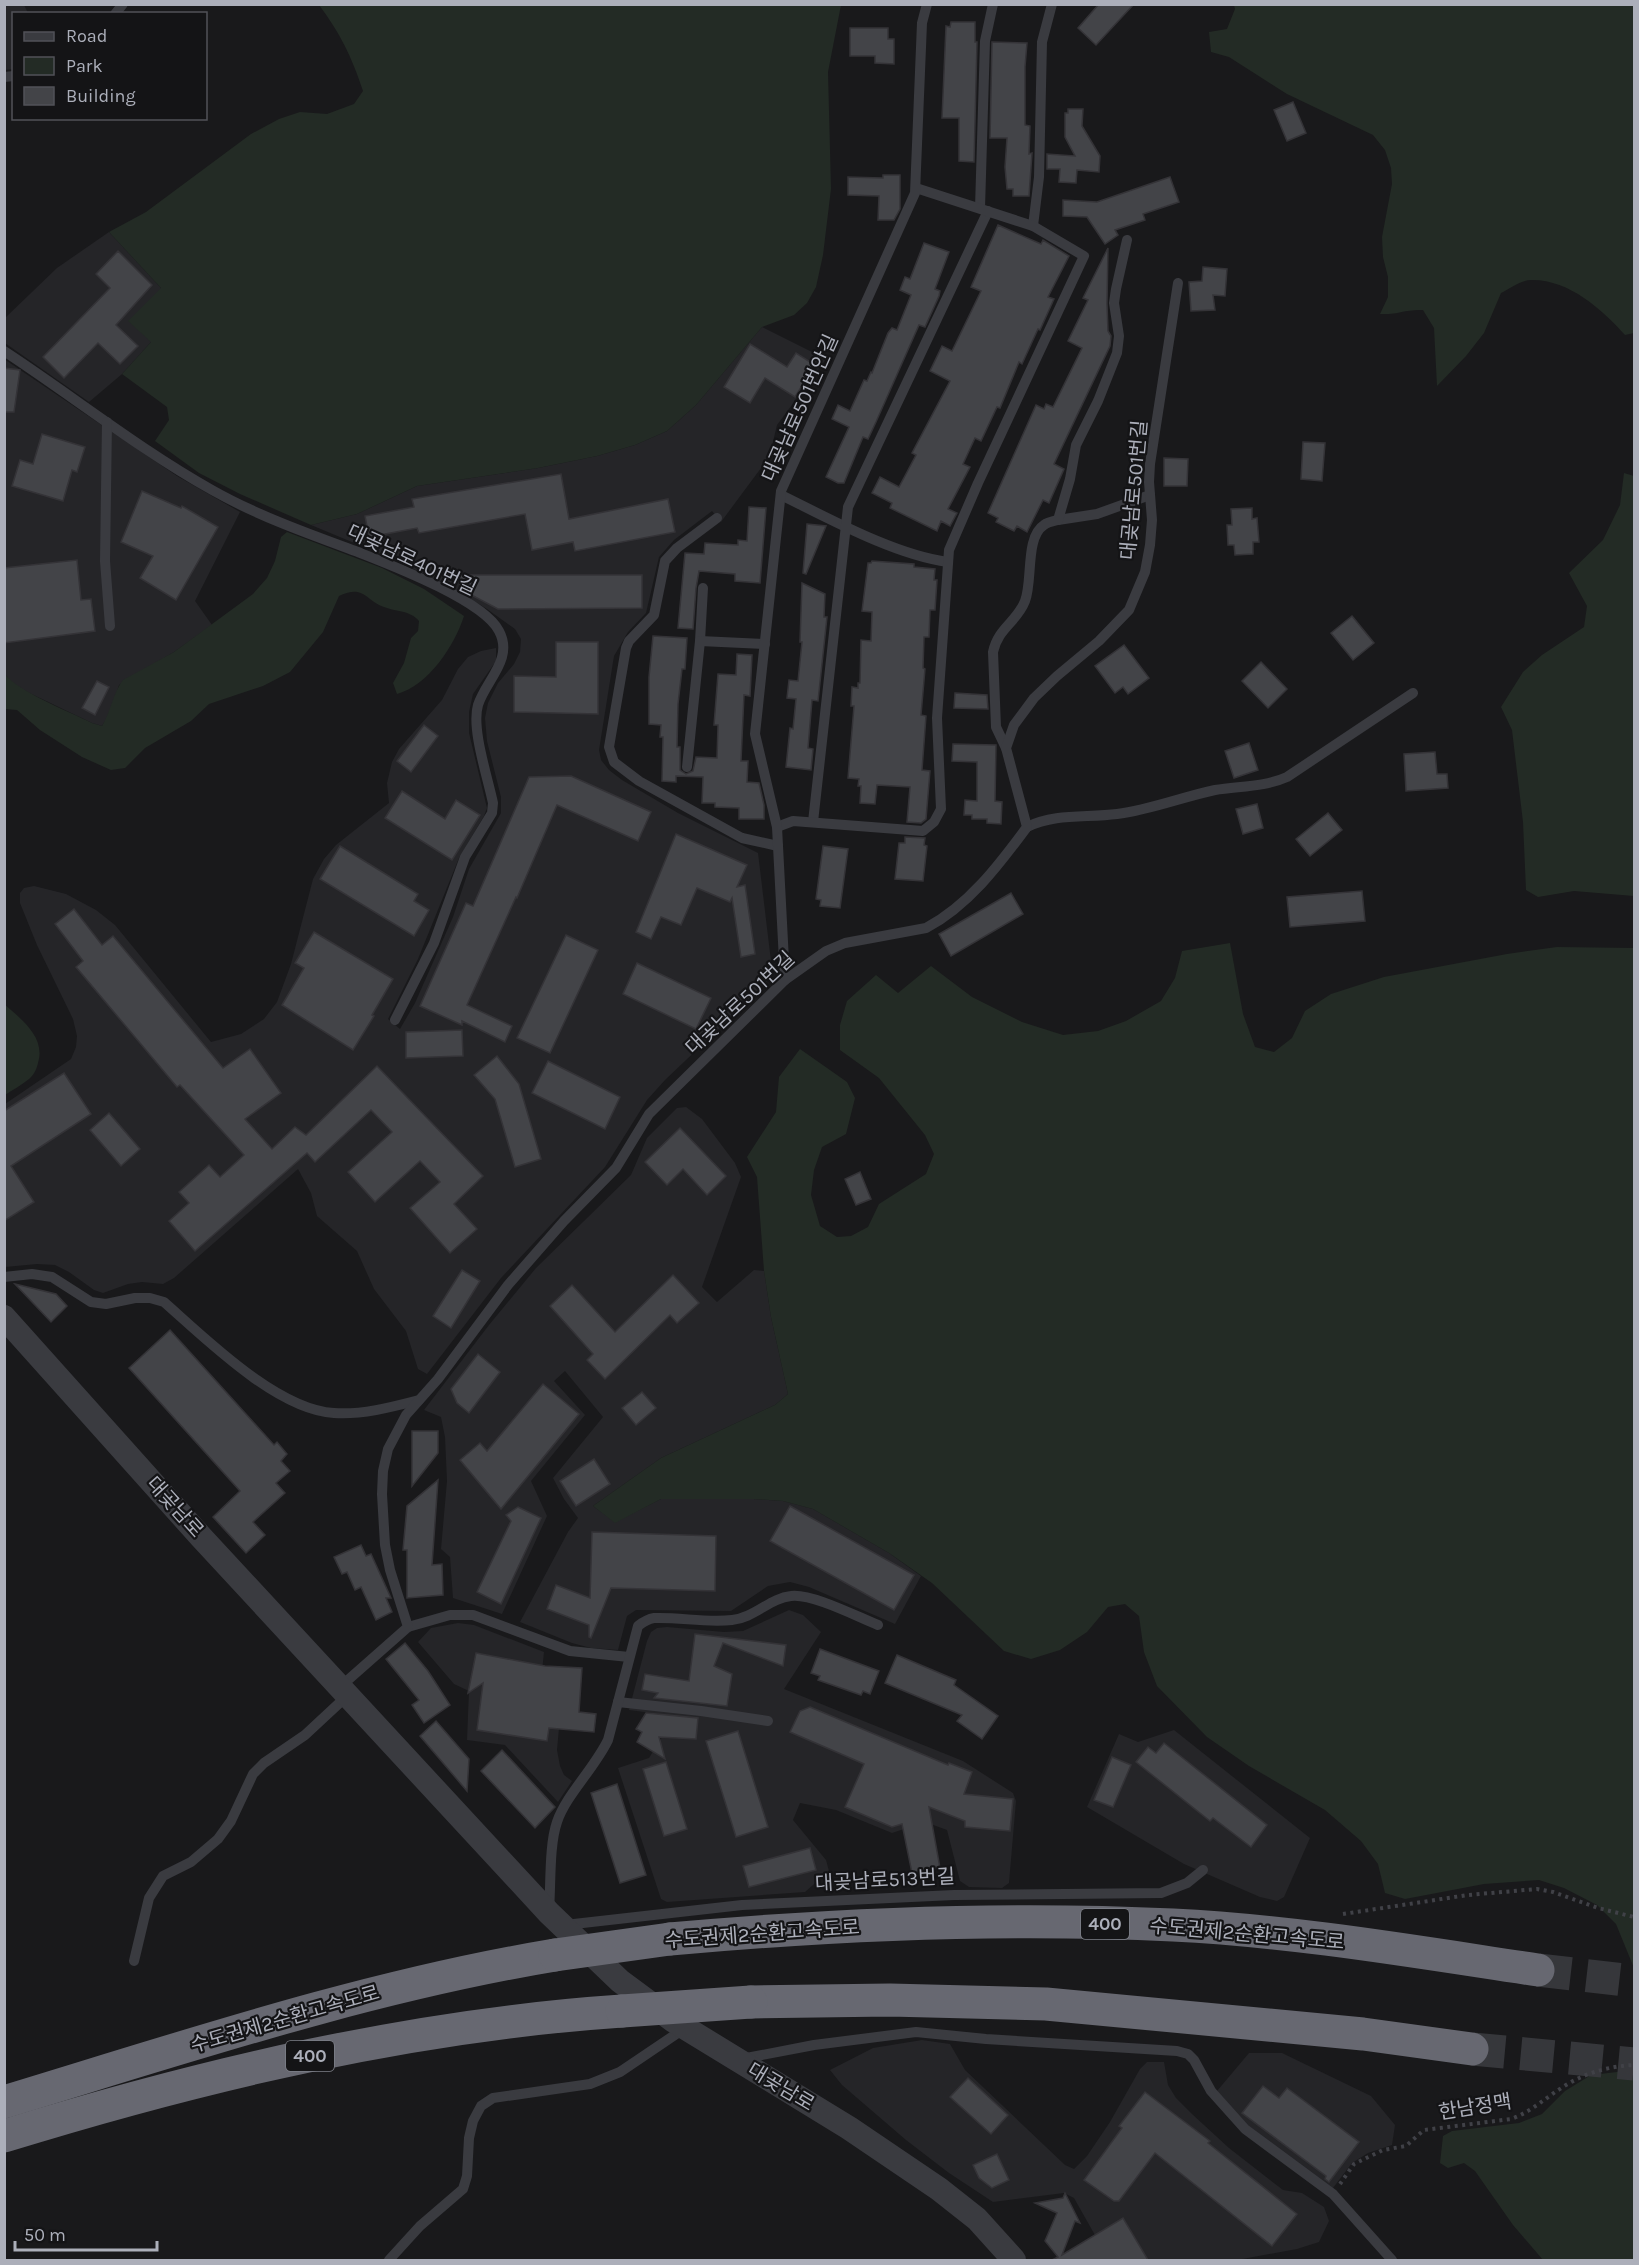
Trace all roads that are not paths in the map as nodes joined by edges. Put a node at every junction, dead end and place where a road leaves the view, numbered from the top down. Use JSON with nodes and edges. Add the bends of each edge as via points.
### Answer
{"nodes":[{"id":1,"x":927,"y":4,"type":"edge"},
{"id":2,"x":993,"y":4,"type":"edge"},
{"id":3,"x":1052,"y":4,"type":"edge"},
{"id":4,"x":916,"y":188,"type":"junction"},
{"id":5,"x":984,"y":209,"type":"junction"},
{"id":6,"x":1033,"y":226,"type":"junction"},
{"id":7,"x":1127,"y":240,"type":"dead end"},
{"id":8,"x":1178,"y":283,"type":"dead end"},
{"id":9,"x":4,"y":351,"type":"edge"},
{"id":10,"x":107,"y":422,"type":"junction"},
{"id":11,"x":781,"y":495,"type":"junction"},
{"id":12,"x":1150,"y":495,"type":"junction"},
{"id":13,"x":717,"y":518,"type":"dead end"},
{"id":14,"x":1058,"y":520,"type":"junction"},
{"id":15,"x":846,"y":526,"type":"junction"},
{"id":16,"x":948,"y":562,"type":"junction"},
{"id":17,"x":703,"y":588,"type":"dead end"},
{"id":18,"x":110,"y":626,"type":"dead end"},
{"id":19,"x":700,"y":641,"type":"junction"},
{"id":20,"x":765,"y":644,"type":"junction"},
{"id":21,"x":1413,"y":693,"type":"dead end"},
{"id":22,"x":1006,"y":748,"type":"junction"},
{"id":23,"x":687,"y":767,"type":"dead end"},
{"id":24,"x":813,"y":822,"type":"junction"},
{"id":25,"x":777,"y":827,"type":"junction"},
{"id":26,"x":1027,"y":827,"type":"junction"},
{"id":27,"x":778,"y":846,"type":"junction"},
{"id":28,"x":785,"y":980,"type":"junction"},
{"id":29,"x":395,"y":1020,"type":"dead end"},
{"id":30,"x":4,"y":1276,"type":"edge"},
{"id":31,"x":4,"y":1317,"type":"edge"},
{"id":32,"x":420,"y":1400,"type":"junction"},
{"id":33,"x":878,"y":1624,"type":"dead end"},
{"id":34,"x":408,"y":1628,"type":"junction"},
{"id":35,"x":629,"y":1657,"type":"junction"},
{"id":36,"x":344,"y":1692,"type":"junction"},
{"id":37,"x":618,"y":1702,"type":"junction"},
{"id":38,"x":768,"y":1721,"type":"dead end"},
{"id":39,"x":1203,"y":1870,"type":"dead end"},
{"id":40,"x":555,"y":1931,"type":"junction"},
{"id":41,"x":134,"y":1960,"type":"dead end"},
{"id":42,"x":1538,"y":1970,"type":"tunnel mouth"},
{"id":43,"x":685,"y":2028,"type":"junction"},
{"id":44,"x":1472,"y":2049,"type":"tunnel mouth"},
{"id":45,"x":736,"y":2060,"type":"junction"},
{"id":46,"x":4,"y":2102,"type":"edge"},
{"id":47,"x":4,"y":2136,"type":"edge"},
{"id":48,"x":389,"y":2260,"type":"edge"},
{"id":49,"x":1014,"y":2260,"type":"edge"},
{"id":50,"x":1392,"y":2260,"type":"edge"}],
"edges":[{"from":1,"to":4,"type":"lane","name":"대곶남로501번안길","via":[[922,22]]},
{"from":2,"to":5,"type":"lane","via":[[985,41]]},
{"from":3,"to":6,"type":"lane","via":[[1042,42],[1039,177]]},
{"from":4,"to":5,"type":"lane"},
{"from":4,"to":11,"type":"lane","name":"대곶남로501번안길"},
{"from":5,"to":6,"type":"lane"},
{"from":5,"to":15,"type":"lane","via":[[848,507]]},
{"from":6,"to":16,"type":"lane","via":[[1084,256],[978,483],[949,550]]},
{"from":7,"to":14,"type":"lane","via":[[1114,303],[1119,336],[1117,353],[1076,445]]},
{"from":8,"to":12,"type":"lane","name":"대곶남로501번길","via":[[1150,464]]},
{"from":9,"to":10,"type":"lane","name":"대곶남로401번길"},
{"from":10,"to":18,"type":"lane","via":[[105,561]]},
{"from":10,"to":29,"type":"lane","name":"대곶남로401번길","via":[[213,491],[429,583],[467,603],[498,629],[504,652],[477,707],[476,726],[492,813],[465,857],[434,943]]},
{"from":11,"to":15,"type":"lane"},
{"from":11,"to":20,"type":"lane","name":"대곶남로501번안길"},
{"from":12,"to":14,"type":"lane","via":[[1096,514]]},
{"from":12,"to":22,"type":"lane","name":"대곶남로501번길","via":[[1150,546],[1145,572],[1129,610],[1099,642],[1034,698],[1014,725]]},
{"from":13,"to":27,"type":"lane","via":[[665,561],[654,615],[626,648],[609,747],[614,762],[639,781],[742,838]]},
{"from":14,"to":22,"type":"lane","via":[[1036,533],[1025,601],[999,634],[993,652],[996,727]]},
{"from":15,"to":16,"type":"lane","via":[[925,559]]},
{"from":15,"to":24,"type":"lane"},
{"from":16,"to":24,"type":"lane","via":[[937,718],[941,808],[938,816],[923,831]]},
{"from":17,"to":19,"type":"lane"},
{"from":19,"to":20,"type":"lane"},
{"from":19,"to":23,"type":"lane"},
{"from":20,"to":25,"type":"lane","name":"대곶남로501번안길","via":[[755,734]]},
{"from":21,"to":26,"type":"lane","via":[[1276,782],[1216,790],[1133,812],[1053,818]]},
{"from":22,"to":26,"type":"lane"},
{"from":24,"to":25,"type":"lane","via":[[793,821]]},
{"from":25,"to":27,"type":"lane","name":"대곶남로501번안길"},
{"from":26,"to":28,"type":"lane","name":"대곶남로501번길","via":[[978,887],[938,922],[926,928],[845,943],[826,951]]},
{"from":27,"to":28,"type":"lane","name":"대곶남로501번안길"},
{"from":28,"to":32,"type":"lane","name":"대곶남로501번길","via":[[649,1114],[616,1168],[508,1285]]},
{"from":30,"to":32,"type":"lane","via":[[52,1277],[91,1302],[106,1304],[135,1298],[164,1302],[257,1380],[316,1410],[350,1413]]},
{"from":31,"to":36,"type":"street","name":"대곶남로"},
{"from":32,"to":34,"type":"lane","name":"대곶남로501번길","via":[[406,1415],[388,1449],[383,1471],[385,1545]]},
{"from":33,"to":35,"type":"lane","via":[[805,1596],[791,1596],[736,1620],[645,1621],[638,1626]]},
{"from":34,"to":35,"type":"lane","via":[[450,1615],[473,1615],[570,1651]]},
{"from":34,"to":36,"type":"lane"},
{"from":35,"to":37,"type":"lane"},
{"from":36,"to":40,"type":"street","name":"대곶남로"},
{"from":36,"to":41,"type":"lane","via":[[305,1735],[253,1774],[218,1839],[191,1862],[163,1876],[149,1898]]},
{"from":37,"to":38,"type":"lane"},
{"from":37,"to":40,"type":"lane","via":[[600,1756],[556,1823]]},
{"from":39,"to":40,"type":"lane","name":"대곶남로513번길","via":[[1176,1889],[1161,1893],[954,1895],[742,1905]]},
{"from":40,"to":42,"type":"highway","name":"수도권제2순환고속도로","number":"400","bridge":true,"via":[[670,1939],[902,1925],[1174,1925],[1333,1940]]},
{"from":40,"to":43,"type":"street","name":"대곶남로"},
{"from":40,"to":46,"type":"highway","name":"수도권제2순환고속도로","number":"400","via":[[510,1962],[391,1989]]},
{"from":43,"to":45,"type":"street","name":"대곶남로"},
{"from":43,"to":48,"type":"lane","via":[[620,2072],[590,2084],[494,2098],[481,2106],[469,2138],[463,2189],[420,2226]]},
{"from":44,"to":47,"type":"highway","name":"수도권제2순환고속도로","number":"400","bridge":true,"via":[[1363,2034],[1046,2004],[751,2002],[564,2015],[298,2058],[176,2086]]},
{"from":45,"to":49,"type":"street","name":"대곶남로","via":[[849,2128],[939,2189],[977,2219]]},
{"from":45,"to":50,"type":"lane","via":[[916,2032],[1188,2054],[1211,2091],[1245,2129],[1333,2194]]}]}
